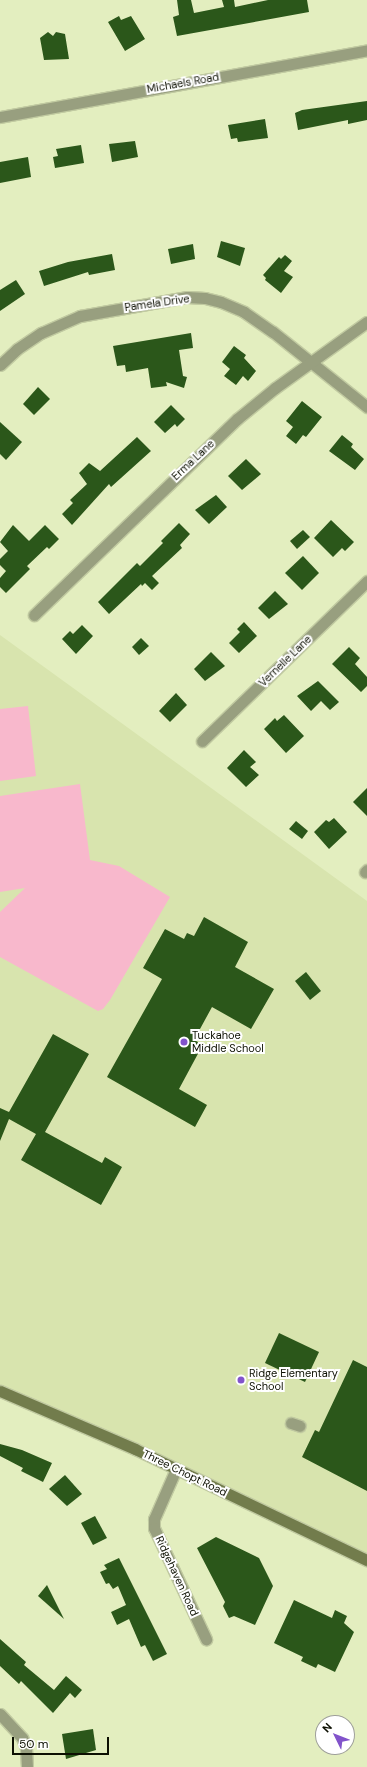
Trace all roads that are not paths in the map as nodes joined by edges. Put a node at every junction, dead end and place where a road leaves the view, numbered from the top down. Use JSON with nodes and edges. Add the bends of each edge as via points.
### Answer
{"nodes":[{"id":1,"x":367,"y":50,"type":"edge"},
{"id":2,"x":0,"y":117,"type":"edge"},
{"id":3,"x":367,"y":322,"type":"edge"},
{"id":4,"x":311,"y":362,"type":"junction"},
{"id":5,"x":0,"y":366,"type":"edge"},
{"id":6,"x":367,"y":407,"type":"edge"},
{"id":7,"x":367,"y":581,"type":"edge"},
{"id":8,"x":34,"y":616,"type":"dead end"},
{"id":9,"x":202,"y":741,"type":"dead end"},
{"id":10,"x":0,"y":1392,"type":"edge"},
{"id":11,"x":176,"y":1469,"type":"junction"},
{"id":12,"x":367,"y":1560,"type":"edge"},
{"id":13,"x":206,"y":1639,"type":"dead end"},
{"id":14,"x":0,"y":1714,"type":"edge"},
{"id":15,"x":27,"y":1767,"type":"edge"}],
"edges":[{"from":1,"to":2,"type":"street","name":"Michaels Road"},
{"from":3,"to":4,"type":"street","name":"Erma Lane"},
{"from":4,"to":5,"type":"street","name":"Pamela Drive","via":[[244,312],[221,302],[187,297],[80,316],[41,333],[17,349]]},
{"from":4,"to":6,"type":"street","name":"Pamela Drive"},
{"from":4,"to":8,"type":"street","name":"Erma Lane","via":[[237,419]]},
{"from":7,"to":9,"type":"street","name":"Vernelle Lane"},
{"from":10,"to":11,"type":"main road","name":"Three Chopt Road","via":[[68,1419]]},
{"from":11,"to":12,"type":"main road","name":"Three Chopt Road"},
{"from":11,"to":13,"type":"street","name":"Ridgehaven Road","via":[[154,1519],[154,1528]]},
{"from":14,"to":15,"type":"street","via":[[22,1738],[26,1748]]}]}
